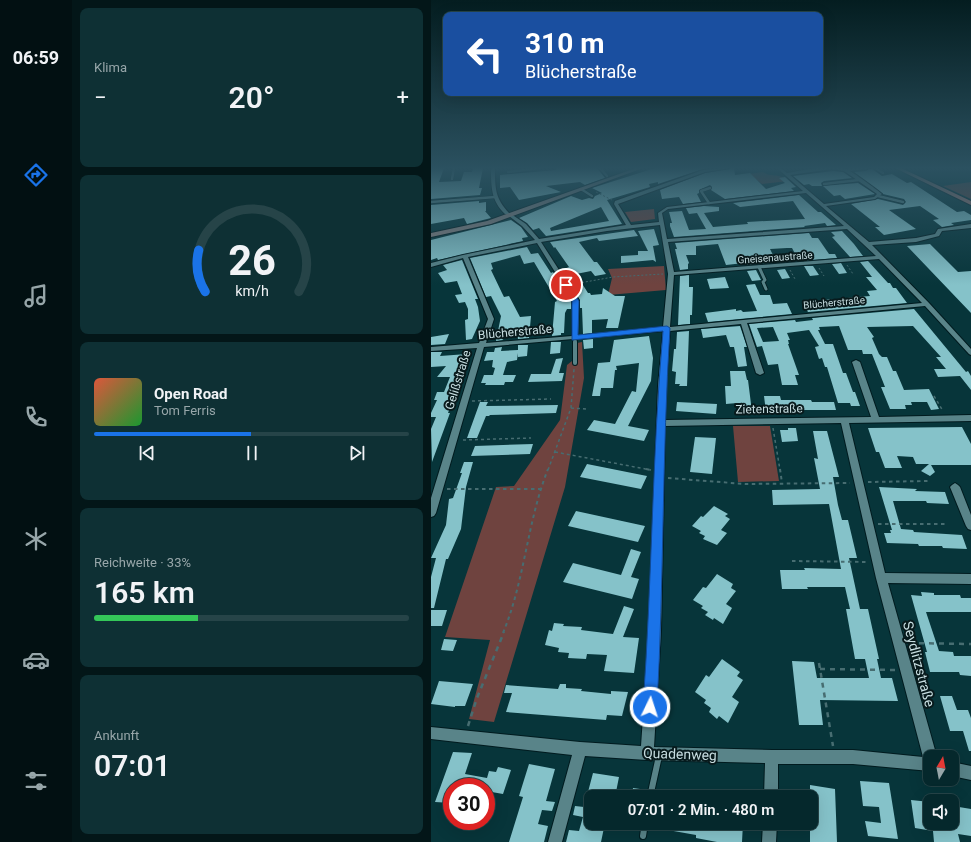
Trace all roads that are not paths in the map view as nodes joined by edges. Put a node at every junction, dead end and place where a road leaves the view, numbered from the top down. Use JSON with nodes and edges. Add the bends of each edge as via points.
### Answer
{"nodes":[{"id":1,"x":501,"y":207,"type":"edge"},
{"id":2,"x":526,"y":207,"type":"edge"},
{"id":3,"x":528,"y":207,"type":"edge"},
{"id":4,"x":619,"y":207,"type":"edge"},
{"id":5,"x":674,"y":207,"type":"edge"},
{"id":6,"x":827,"y":207,"type":"edge"},
{"id":7,"x":509,"y":214,"type":"junction"},
{"id":8,"x":661,"y":223,"type":"junction"},
{"id":9,"x":629,"y":226,"type":"junction"},
{"id":10,"x":971,"y":226,"type":"edge"},
{"id":11,"x":848,"y":227,"type":"junction"},
{"id":12,"x":431,"y":232,"type":"edge"},
{"id":13,"x":431,"y":235,"type":"edge"},
{"id":14,"x":665,"y":241,"type":"junction"},
{"id":15,"x":538,"y":242,"type":"junction"},
{"id":16,"x":868,"y":244,"type":"junction"},
{"id":17,"x":465,"y":256,"type":"junction"},
{"id":18,"x":881,"y":257,"type":"junction"},
{"id":19,"x":431,"y":265,"type":"edge"},
{"id":20,"x":759,"y":267,"type":"junction"},
{"id":21,"x":671,"y":274,"type":"junction"},
{"id":22,"x":766,"y":289,"type":"dead end"},
{"id":23,"x":927,"y":304,"type":"junction"},
{"id":24,"x":743,"y":321,"type":"junction"},
{"id":25,"x":667,"y":328,"type":"junction"},
{"id":26,"x":575,"y":338,"type":"junction"},
{"id":27,"x":481,"y":346,"type":"junction"},
{"id":28,"x":431,"y":348,"type":"edge"},
{"id":29,"x":971,"y":353,"type":"edge"},
{"id":30,"x":856,"y":362,"type":"dead end"},
{"id":31,"x":575,"y":363,"type":"road end"},
{"id":32,"x":760,"y":373,"type":"dead end"},
{"id":33,"x":971,"y":418,"type":"edge"},
{"id":34,"x":876,"y":419,"type":"junction"},
{"id":35,"x":844,"y":420,"type":"junction"},
{"id":36,"x":662,"y":423,"type":"junction"},
{"id":37,"x":955,"y":487,"type":"dead end"},
{"id":38,"x":431,"y":513,"type":"edge"},
{"id":39,"x":971,"y":526,"type":"edge"},
{"id":40,"x":881,"y":578,"type":"junction"},
{"id":41,"x":971,"y":579,"type":"edge"},
{"id":42,"x":431,"y":733,"type":"edge"},
{"id":43,"x":580,"y":749,"type":"junction"},
{"id":44,"x":928,"y":750,"type":"edge"},
{"id":45,"x":653,"y":754,"type":"junction"},
{"id":46,"x":772,"y":757,"type":"junction"},
{"id":47,"x":923,"y":763,"type":"edge"},
{"id":48,"x":959,"y":770,"type":"edge"},
{"id":49,"x":971,"y":773,"type":"edge"},
{"id":50,"x":650,"y":790,"type":"edge"},
{"id":51,"x":771,"y":790,"type":"edge"},
{"id":52,"x":644,"y":830,"type":"edge"},
{"id":53,"x":770,"y":830,"type":"edge"},
{"id":54,"x":643,"y":836,"type":"dead end"},
{"id":55,"x":555,"y":842,"type":"edge"},
{"id":56,"x":769,"y":842,"type":"edge"}],
"edges":[{"from":1,"to":7,"type":"street"},
{"from":2,"to":7,"type":"main road"},
{"from":3,"to":7,"type":"main road"},
{"from":4,"to":9,"type":"street"},
{"from":5,"to":8,"type":"street","via":[[659,213]]},
{"from":6,"to":11,"type":"street"},
{"from":7,"to":12,"type":"main road"},
{"from":7,"to":13,"type":"main road","via":[[489,222]]},
{"from":7,"to":15,"type":"street","via":[[524,225]]},
{"from":8,"to":9,"type":"street"},
{"from":8,"to":14,"type":"street"},
{"from":9,"to":15,"type":"street"},
{"from":10,"to":16,"type":"street","via":[[940,230],[937,235],[916,240]]},
{"from":11,"to":14,"type":"street"},
{"from":11,"to":16,"type":"street"},
{"from":14,"to":21,"type":"street"},
{"from":15,"to":17,"type":"street"},
{"from":15,"to":26,"type":"street","via":[[576,301]]},
{"from":16,"to":18,"type":"street"},
{"from":17,"to":19,"type":"street"},
{"from":17,"to":27,"type":"street","name":"Gelißstraße","via":[[491,319]]},
{"from":18,"to":20,"type":"street","name":"Gneisenaustraße"},
{"from":18,"to":23,"type":"street"},
{"from":20,"to":21,"type":"street","name":"Gneisenaustraße"},
{"from":20,"to":22,"type":"lane"},
{"from":21,"to":25,"type":"street"},
{"from":23,"to":24,"type":"street","name":"Blücherstraße"},
{"from":23,"to":29,"type":"street"},
{"from":24,"to":25,"type":"street","name":"Blücherstraße"},
{"from":24,"to":32,"type":"street"},
{"from":25,"to":26,"type":"street","name":"Blücherstraße"},
{"from":25,"to":36,"type":"street"},
{"from":26,"to":27,"type":"street","name":"Blücherstraße"},
{"from":26,"to":31,"type":"lane"},
{"from":27,"to":28,"type":"street","name":"Blücherstraße"},
{"from":27,"to":38,"type":"street","name":"Gelißstraße"},
{"from":30,"to":34,"type":"street"},
{"from":33,"to":34,"type":"street","name":"Zietenstraße"},
{"from":34,"to":35,"type":"street","name":"Zietenstraße"},
{"from":35,"to":36,"type":"street","name":"Zietenstraße"},
{"from":35,"to":40,"type":"street","name":"Seydlitzstraße"},
{"from":36,"to":45,"type":"street"},
{"from":37,"to":39,"type":"street"},
{"from":40,"to":41,"type":"street"},
{"from":40,"to":44,"type":"street","name":"Seydlitzstraße"},
{"from":42,"to":43,"type":"street","name":"Quadenweg"},
{"from":43,"to":45,"type":"street","name":"Quadenweg"},
{"from":43,"to":55,"type":"street"},
{"from":45,"to":46,"type":"street","name":"Quadenweg"},
{"from":45,"to":50,"type":"lane"},
{"from":46,"to":47,"type":"street","name":"Quadenweg","via":[[888,759]]},
{"from":46,"to":51,"type":"street"},
{"from":48,"to":49,"type":"street"},
{"from":52,"to":54,"type":"lane"},
{"from":53,"to":56,"type":"street"}]}
